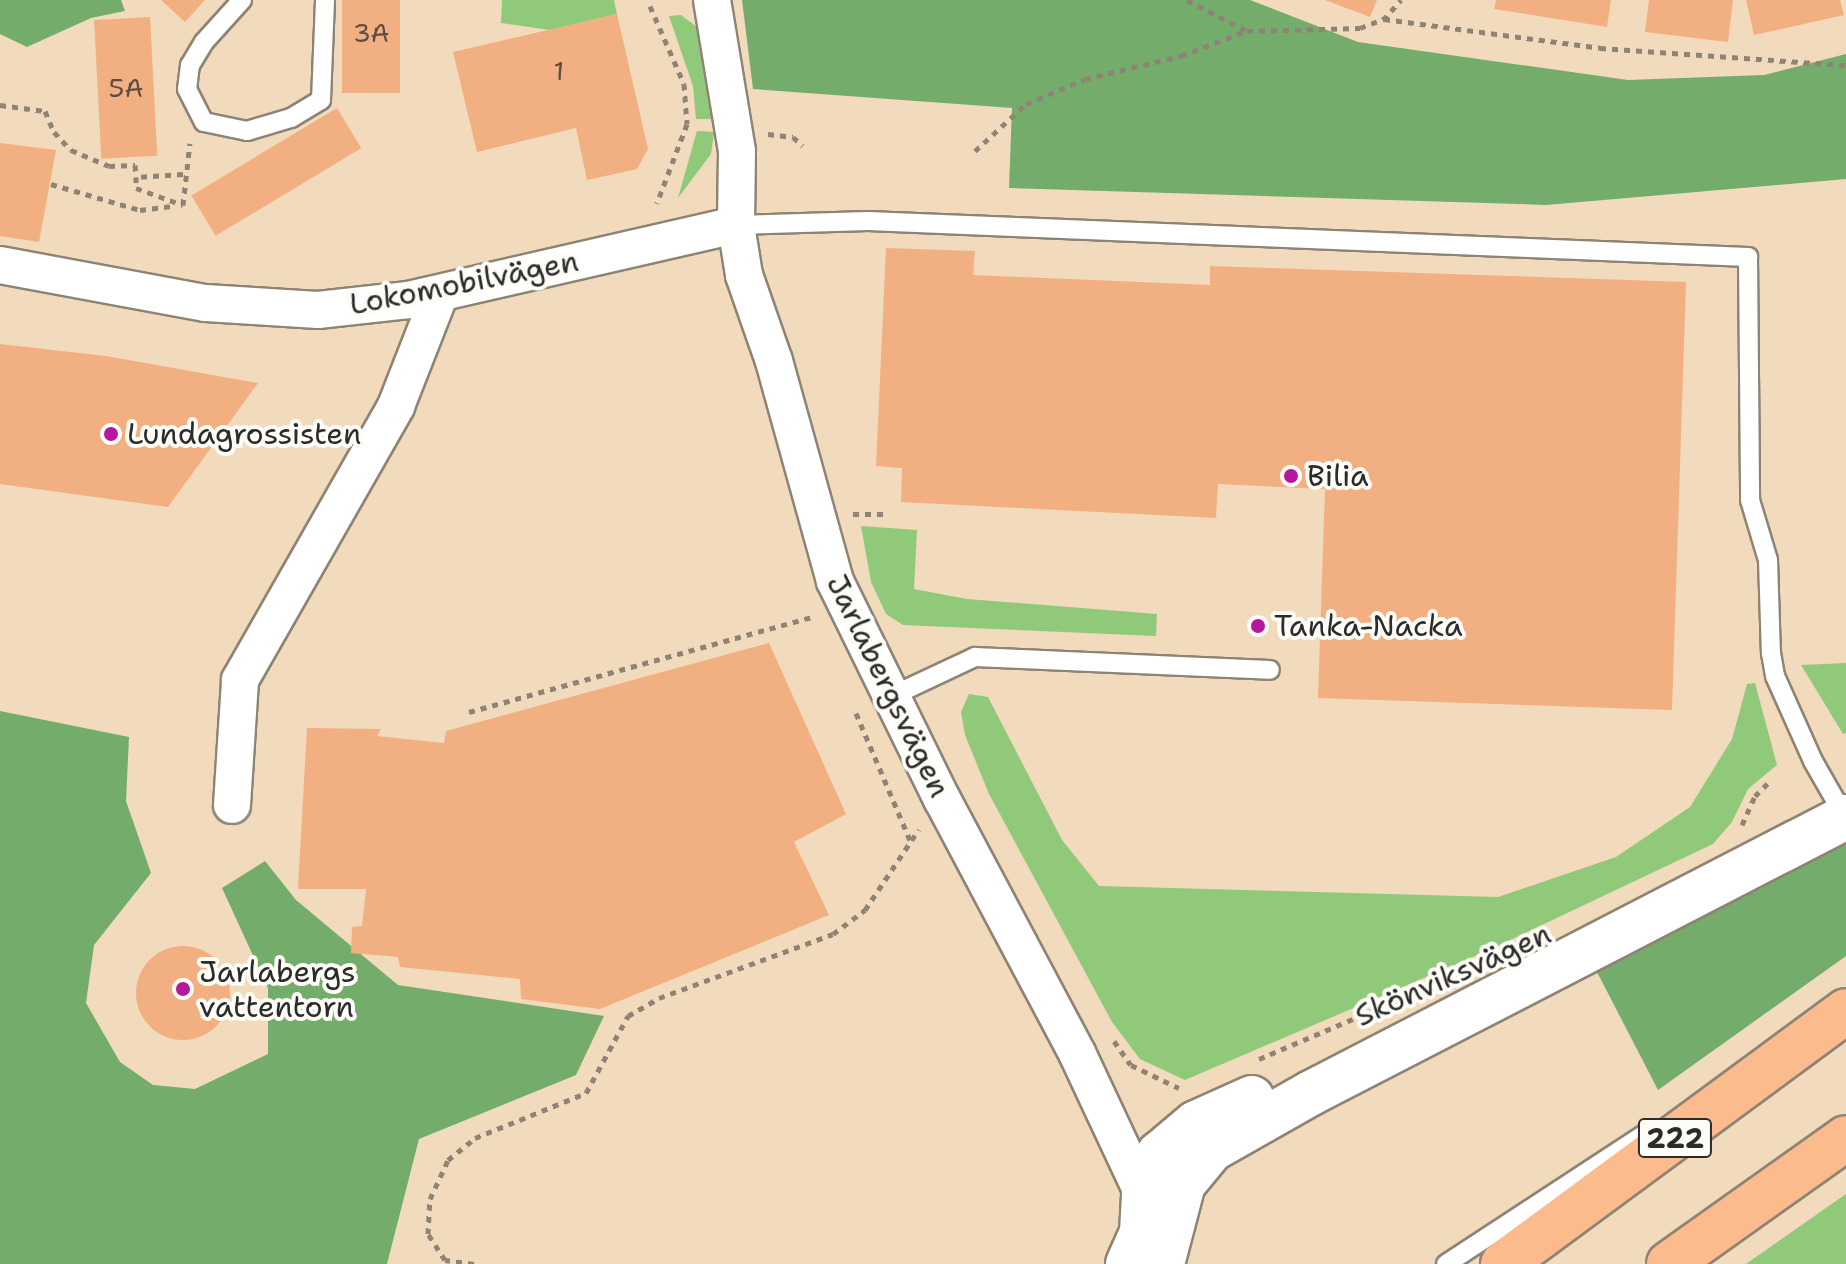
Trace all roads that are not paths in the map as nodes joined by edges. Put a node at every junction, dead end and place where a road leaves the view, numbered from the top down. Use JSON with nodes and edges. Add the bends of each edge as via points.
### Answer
{"nodes":[{"id":1,"x":242,"y":0,"type":"edge"},
{"id":2,"x":325,"y":0,"type":"edge"},
{"id":3,"x":712,"y":0,"type":"edge"},
{"id":4,"x":736,"y":225,"type":"junction"},
{"id":5,"x":0,"y":265,"type":"edge"},
{"id":6,"x":440,"y":294,"type":"junction"},
{"id":7,"x":1270,"y":670,"type":"dead end"},
{"id":8,"x":892,"y":696,"type":"junction"},
{"id":9,"x":232,"y":805,"type":"dead end"},
{"id":10,"x":1845,"y":817,"type":"edge"},
{"id":11,"x":1598,"y":947,"type":"junction"},
{"id":12,"x":1846,"y":1002,"type":"edge"},
{"id":13,"x":1846,"y":1011,"type":"edge"},
{"id":14,"x":1846,"y":1138,"type":"edge"},
{"id":15,"x":1144,"y":1196,"type":"junction"},
{"id":16,"x":1128,"y":1264,"type":"edge"},
{"id":17,"x":1162,"y":1264,"type":"edge"},
{"id":18,"x":1446,"y":1264,"type":"edge"},
{"id":19,"x":1503,"y":1264,"type":"edge"},
{"id":20,"x":1669,"y":1264,"type":"edge"}],
"edges":[{"from":1,"to":2,"type":"lane","via":[[190,65],[187,89],[204,122],[247,131],[291,118],[321,100]]},
{"from":3,"to":4,"type":"street","name":"Jarlabergsvägen","via":[[737,151]]},
{"from":4,"to":6,"type":"street","name":"Lokomobilvägen"},
{"from":4,"to":8,"type":"street","name":"Jarlabergsvägen","via":[[744,275],[774,361],[835,581]]},
{"from":4,"to":10,"type":"lane","via":[[868,221],[1748,257],[1750,500],[1768,560],[1771,653],[1807,747]]},
{"from":5,"to":6,"type":"street","name":"Lokomobilvägen","via":[[262,309],[318,310]]},
{"from":6,"to":9,"type":"street","via":[[396,406],[240,680]]},
{"from":7,"to":8,"type":"lane","via":[[975,657]]},
{"from":8,"to":15,"type":"street","name":"Jarlabergsvägen","via":[[1077,1053]]},
{"from":10,"to":11,"type":"street","name":"Skönviksvägen"},
{"from":11,"to":15,"type":"street","name":"Skönviksvägen","via":[[1196,1123],[1159,1154]]},
{"from":11,"to":17,"type":"street","name":"Skönviksvägen","via":[[1212,1149],[1183,1184]]},
{"from":12,"to":18,"type":"lane"},
{"from":13,"to":19,"type":"highway","number":"222"},
{"from":14,"to":20,"type":"highway"},
{"from":15,"to":16,"type":"street","name":"Skönviksvägen","via":[[1142,1233]]}]}
